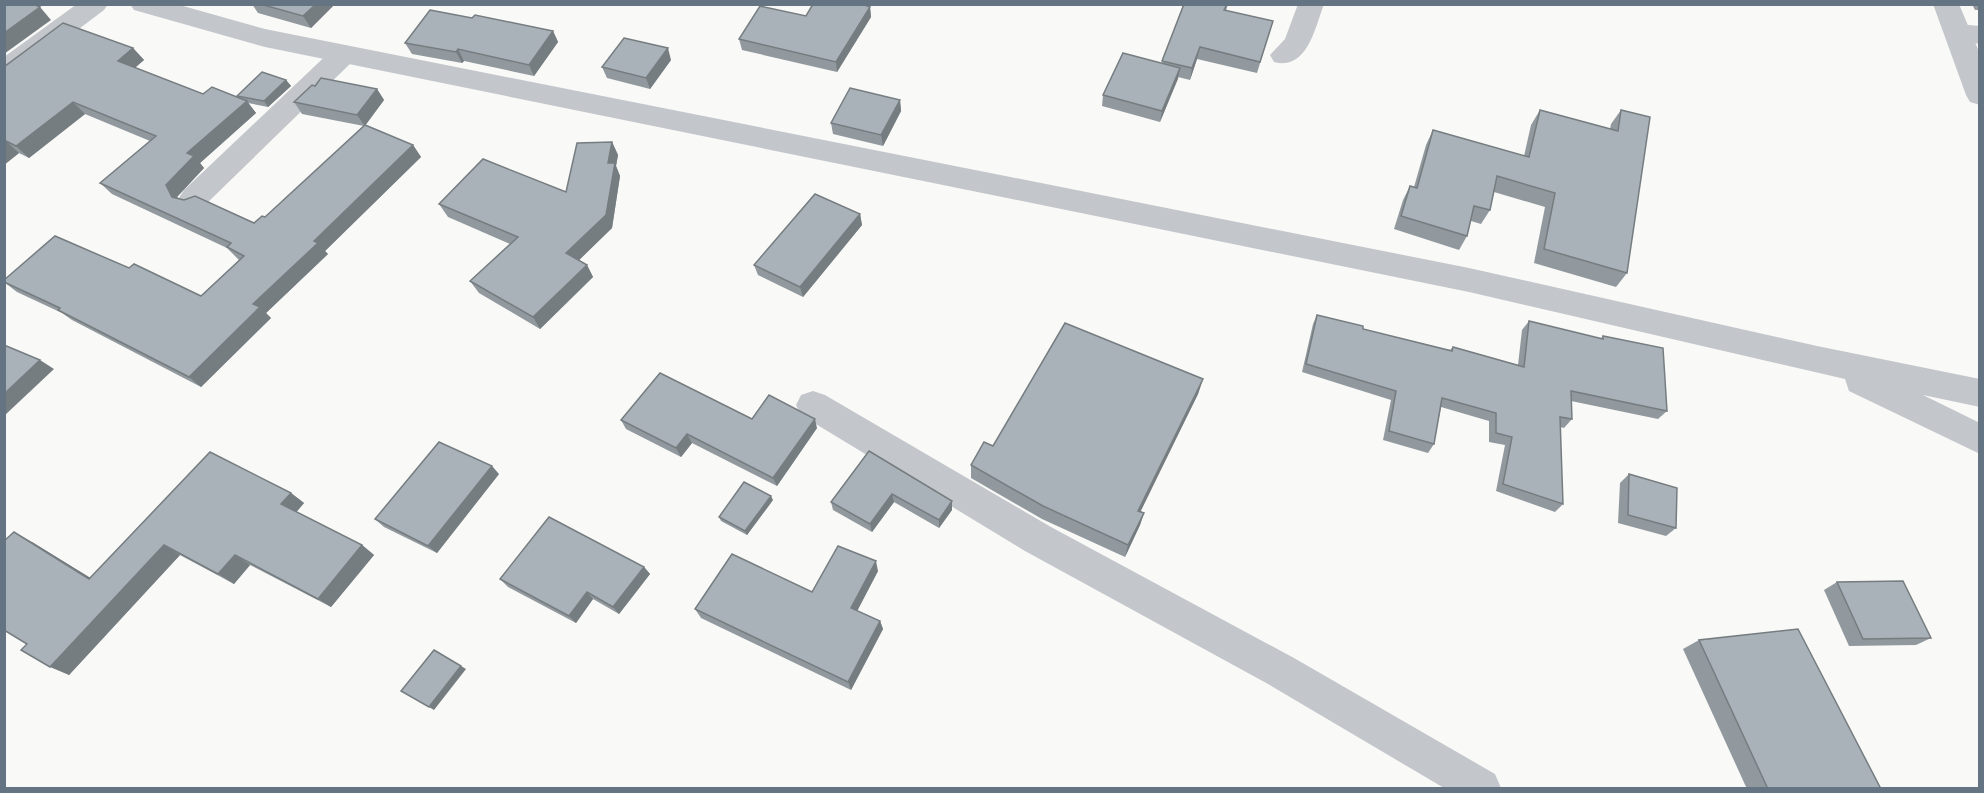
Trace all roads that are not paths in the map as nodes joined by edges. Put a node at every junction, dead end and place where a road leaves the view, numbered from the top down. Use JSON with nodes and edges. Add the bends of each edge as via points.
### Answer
{"nodes":[{"id":1,"x":95,"y":4,"type":"edge"},
{"id":2,"x":143,"y":4,"type":"edge"},
{"id":3,"x":1311,"y":4,"type":"edge"},
{"id":4,"x":1946,"y":4,"type":"edge"},
{"id":5,"x":1969,"y":34,"type":"edge"},
{"id":6,"x":344,"y":54,"type":"junction"},
{"id":7,"x":1283,"y":55,"type":"dead end"},
{"id":8,"x":4,"y":71,"type":"edge"},
{"id":9,"x":1980,"y":95,"type":"edge"},
{"id":10,"x":194,"y":198,"type":"edge"},
{"id":11,"x":1816,"y":360,"type":"junction"},
{"id":12,"x":1980,"y":393,"type":"edge"},
{"id":13,"x":813,"y":405,"type":"dead end"},
{"id":14,"x":1980,"y":439,"type":"edge"},
{"id":15,"x":1481,"y":789,"type":"edge"}],
"edges":[{"from":1,"to":8,"type":"street"},
{"from":2,"to":6,"type":"street","via":[[265,38]]},
{"from":3,"to":7,"type":"street","via":[[1296,44]]},
{"from":4,"to":5,"type":"street"},
{"from":5,"to":9,"type":"street"},
{"from":6,"to":10,"type":"street"},
{"from":6,"to":11,"type":"street","via":[[1469,280]]},
{"from":11,"to":12,"type":"street"},
{"from":11,"to":14,"type":"street"},
{"from":13,"to":15,"type":"street","via":[[1038,539],[1281,671]]}]}
